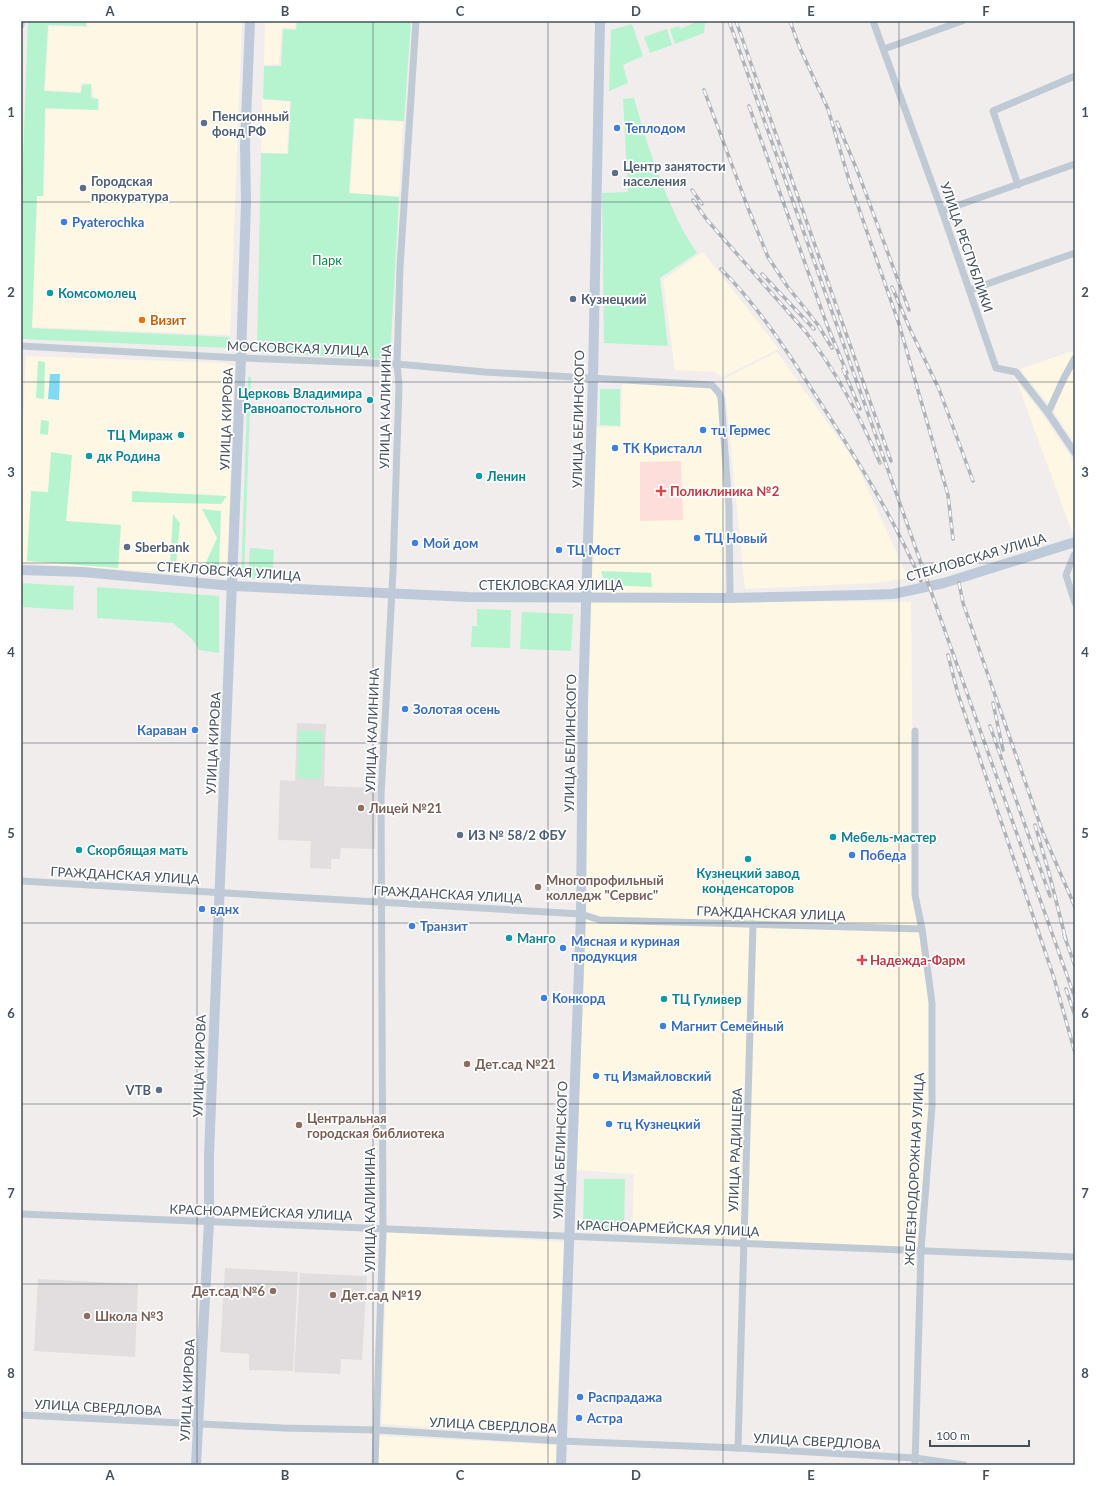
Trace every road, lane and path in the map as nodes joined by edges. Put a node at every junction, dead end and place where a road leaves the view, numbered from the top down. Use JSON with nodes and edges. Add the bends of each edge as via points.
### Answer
{"nodes":[{"id":1,"x":21,"y":21,"type":"edge"},
{"id":2,"x":250,"y":21,"type":"edge"},
{"id":3,"x":416,"y":21,"type":"edge"},
{"id":4,"x":600,"y":21,"type":"edge"},
{"id":5,"x":873,"y":21,"type":"edge"},
{"id":6,"x":962,"y":21,"type":"edge"},
{"id":7,"x":21,"y":25,"type":"edge"},
{"id":8,"x":884,"y":49,"type":"junction"},
{"id":9,"x":1075,"y":76,"type":"edge"},
{"id":10,"x":1075,"y":164,"type":"edge"},
{"id":11,"x":1018,"y":185,"type":"junction"},
{"id":12,"x":942,"y":211,"type":"junction"},
{"id":13,"x":1075,"y":252,"type":"edge"},
{"id":14,"x":970,"y":290,"type":"junction"},
{"id":15,"x":21,"y":346,"type":"edge"},
{"id":16,"x":241,"y":358,"type":"junction"},
{"id":17,"x":1075,"y":358,"type":"edge"},
{"id":18,"x":397,"y":364,"type":"junction"},
{"id":19,"x":593,"y":378,"type":"junction"},
{"id":20,"x":1048,"y":413,"type":"junction"},
{"id":21,"x":1075,"y":453,"type":"edge"},
{"id":22,"x":1075,"y":542,"type":"edge"},
{"id":23,"x":1075,"y":555,"type":"edge"},
{"id":24,"x":21,"y":570,"type":"edge"},
{"id":25,"x":233,"y":586,"type":"junction"},
{"id":26,"x":392,"y":594,"type":"junction"},
{"id":27,"x":587,"y":598,"type":"junction"},
{"id":28,"x":730,"y":598,"type":"junction"},
{"id":29,"x":1075,"y":603,"type":"edge"},
{"id":30,"x":915,"y":731,"type":"dead end"},
{"id":31,"x":21,"y":881,"type":"edge"},
{"id":32,"x":219,"y":893,"type":"junction"},
{"id":33,"x":381,"y":903,"type":"junction"},
{"id":34,"x":581,"y":914,"type":"junction"},
{"id":35,"x":753,"y":924,"type":"junction"},
{"id":36,"x":922,"y":929,"type":"junction"},
{"id":37,"x":21,"y":1214,"type":"edge"},
{"id":38,"x":209,"y":1222,"type":"junction"},
{"id":39,"x":383,"y":1228,"type":"junction"},
{"id":40,"x":570,"y":1236,"type":"junction"},
{"id":41,"x":744,"y":1243,"type":"junction"},
{"id":42,"x":921,"y":1250,"type":"junction"},
{"id":43,"x":1075,"y":1257,"type":"edge"},
{"id":44,"x":21,"y":1415,"type":"edge"},
{"id":45,"x":198,"y":1424,"type":"junction"},
{"id":46,"x":377,"y":1430,"type":"junction"},
{"id":47,"x":562,"y":1441,"type":"junction"},
{"id":48,"x":738,"y":1448,"type":"junction"},
{"id":49,"x":915,"y":1462,"type":"edge"},
{"id":50,"x":196,"y":1465,"type":"edge"},
{"id":51,"x":375,"y":1465,"type":"edge"},
{"id":52,"x":561,"y":1465,"type":"edge"},
{"id":53,"x":964,"y":1465,"type":"edge"}],
"edges":[{"from":1,"to":7,"type":"street"},
{"from":2,"to":16,"type":"street","name":"УЛИЦА КИРОВА"},
{"from":3,"to":18,"type":"street","name":"УЛИЦА КАЛИНИНА","via":[[400,267]]},
{"from":4,"to":19,"type":"street","name":"УЛИЦА БЕЛИНСКОГО"},
{"from":5,"to":8,"type":"street","name":"УЛИЦА РЕСПУБЛИКИ"},
{"from":6,"to":8,"type":"street"},
{"from":8,"to":12,"type":"street","name":"УЛИЦА РЕСПУБЛИКИ"},
{"from":9,"to":11,"type":"street","via":[[993,111]]},
{"from":10,"to":11,"type":"street"},
{"from":11,"to":12,"type":"street"},
{"from":12,"to":14,"type":"street","name":"УЛИЦА РЕСПУБЛИКИ"},
{"from":13,"to":14,"type":"street"},
{"from":14,"to":20,"type":"street","name":"УЛИЦА РЕСПУБЛИКИ","via":[[996,368],[1016,372]]},
{"from":15,"to":16,"type":"street","name":"МОСКОВСКАЯ УЛИЦА"},
{"from":16,"to":18,"type":"street","name":"МОСКОВСКАЯ УЛИЦА"},
{"from":16,"to":25,"type":"street","name":"УЛИЦА КИРОВА"},
{"from":17,"to":20,"type":"street"},
{"from":18,"to":19,"type":"street","name":"МОСКОВСКАЯ УЛИЦА","via":[[478,372]]},
{"from":18,"to":26,"type":"street","name":"УЛИЦА КАЛИНИНА","via":[[399,386]]},
{"from":19,"to":27,"type":"street","name":"УЛИЦА БЕЛИНСКОГО"},
{"from":19,"to":28,"type":"street","name":"МОСКОВСКАЯ УЛИЦА","via":[[708,384],[716,388],[721,398],[729,507]]},
{"from":20,"to":21,"type":"street","name":"УЛИЦА РЕСПУБЛИКИ"},
{"from":22,"to":28,"type":"street","name":"СТЕКЛОВСКАЯ УЛИЦА","via":[[944,583],[893,594]]},
{"from":23,"to":29,"type":"street","via":[[1066,575]]},
{"from":24,"to":25,"type":"street","name":"СТЕКЛОВСКАЯ УЛИЦА","via":[[83,572]]},
{"from":25,"to":26,"type":"street","name":"СТЕКЛОВСКАЯ УЛИЦА"},
{"from":25,"to":32,"type":"street","name":"УЛИЦА КИРОВА"},
{"from":26,"to":27,"type":"street","name":"СТЕКЛОВСКАЯ УЛИЦА"},
{"from":26,"to":33,"type":"street","name":"УЛИЦА КАЛИНИНА","via":[[381,796]]},
{"from":27,"to":28,"type":"street","name":"СТЕКЛОВСКАЯ УЛИЦА"},
{"from":27,"to":34,"type":"street","name":"УЛИЦА БЕЛИНСКОГО","via":[[583,703]]},
{"from":30,"to":36,"type":"street","name":"ЖЕЛЕЗНОДОРОЖНАЯ УЛИЦА","via":[[915,895]]},
{"from":31,"to":32,"type":"street","name":"ГРАЖДАНСКАЯ УЛИЦА"},
{"from":32,"to":33,"type":"street","name":"ГРАЖДАНСКАЯ УЛИЦА"},
{"from":32,"to":38,"type":"street","name":"УЛИЦА КИРОВА","via":[[209,1155]]},
{"from":33,"to":34,"type":"street","name":"ГРАЖДАНСКАЯ УЛИЦА"},
{"from":33,"to":39,"type":"street","name":"УЛИЦА КАЛИНИНА"},
{"from":34,"to":35,"type":"street","name":"ГРАЖДАНСКАЯ УЛИЦА","via":[[600,920]]},
{"from":34,"to":40,"type":"street","name":"УЛИЦА БЕЛИНСКОГО"},
{"from":35,"to":36,"type":"street","name":"ГРАЖДАНСКАЯ УЛИЦА"},
{"from":35,"to":41,"type":"street","name":"УЛИЦА РАДИЩЕВА"},
{"from":36,"to":42,"type":"street","name":"ЖЕЛЕЗНОДОРОЖНАЯ УЛИЦА","via":[[932,1003],[932,1106]]},
{"from":37,"to":38,"type":"street","name":"КРАСНОАРМЕЙСКАЯ УЛИЦА"},
{"from":38,"to":39,"type":"street","name":"КРАСНОАРМЕЙСКАЯ УЛИЦА"},
{"from":38,"to":45,"type":"street","name":"УЛИЦА КИРОВА"},
{"from":39,"to":40,"type":"street","name":"КРАСНОАРМЕЙСКАЯ УЛИЦА"},
{"from":39,"to":46,"type":"street","name":"УЛИЦА КАЛИНИНА"},
{"from":40,"to":41,"type":"street","name":"КРАСНОАРМЕЙСКАЯ УЛИЦА"},
{"from":40,"to":47,"type":"street","name":"УЛИЦА БЕЛИНСКОГО"},
{"from":41,"to":42,"type":"street","name":"КРАСНОАРМЕЙСКАЯ УЛИЦА"},
{"from":41,"to":48,"type":"street","name":"УЛИЦА РАДИЩЕВА"},
{"from":42,"to":43,"type":"street","name":"КРАСНОАРМЕЙСКАЯ УЛИЦА"},
{"from":42,"to":49,"type":"street","name":"ЖЕЛЕЗНОДОРОЖНАЯ УЛИЦА"},
{"from":44,"to":45,"type":"street","name":"УЛИЦА СВЕРДЛОВА"},
{"from":45,"to":46,"type":"street","name":"УЛИЦА СВЕРДЛОВА"},
{"from":45,"to":50,"type":"street","name":"УЛИЦА КИРОВА"},
{"from":46,"to":47,"type":"street","name":"УЛИЦА СВЕРДЛОВА"},
{"from":46,"to":51,"type":"street","name":"УЛИЦА КАЛИНИНА"},
{"from":47,"to":48,"type":"street","name":"УЛИЦА СВЕРДЛОВА"},
{"from":47,"to":52,"type":"street","name":"УЛИЦА БЕЛИНСКОГО"},
{"from":48,"to":49,"type":"street","name":"УЛИЦА СВЕРДЛОВА"},
{"from":49,"to":53,"type":"street","name":"УЛИЦА СВЕРДЛОВА"}]}
